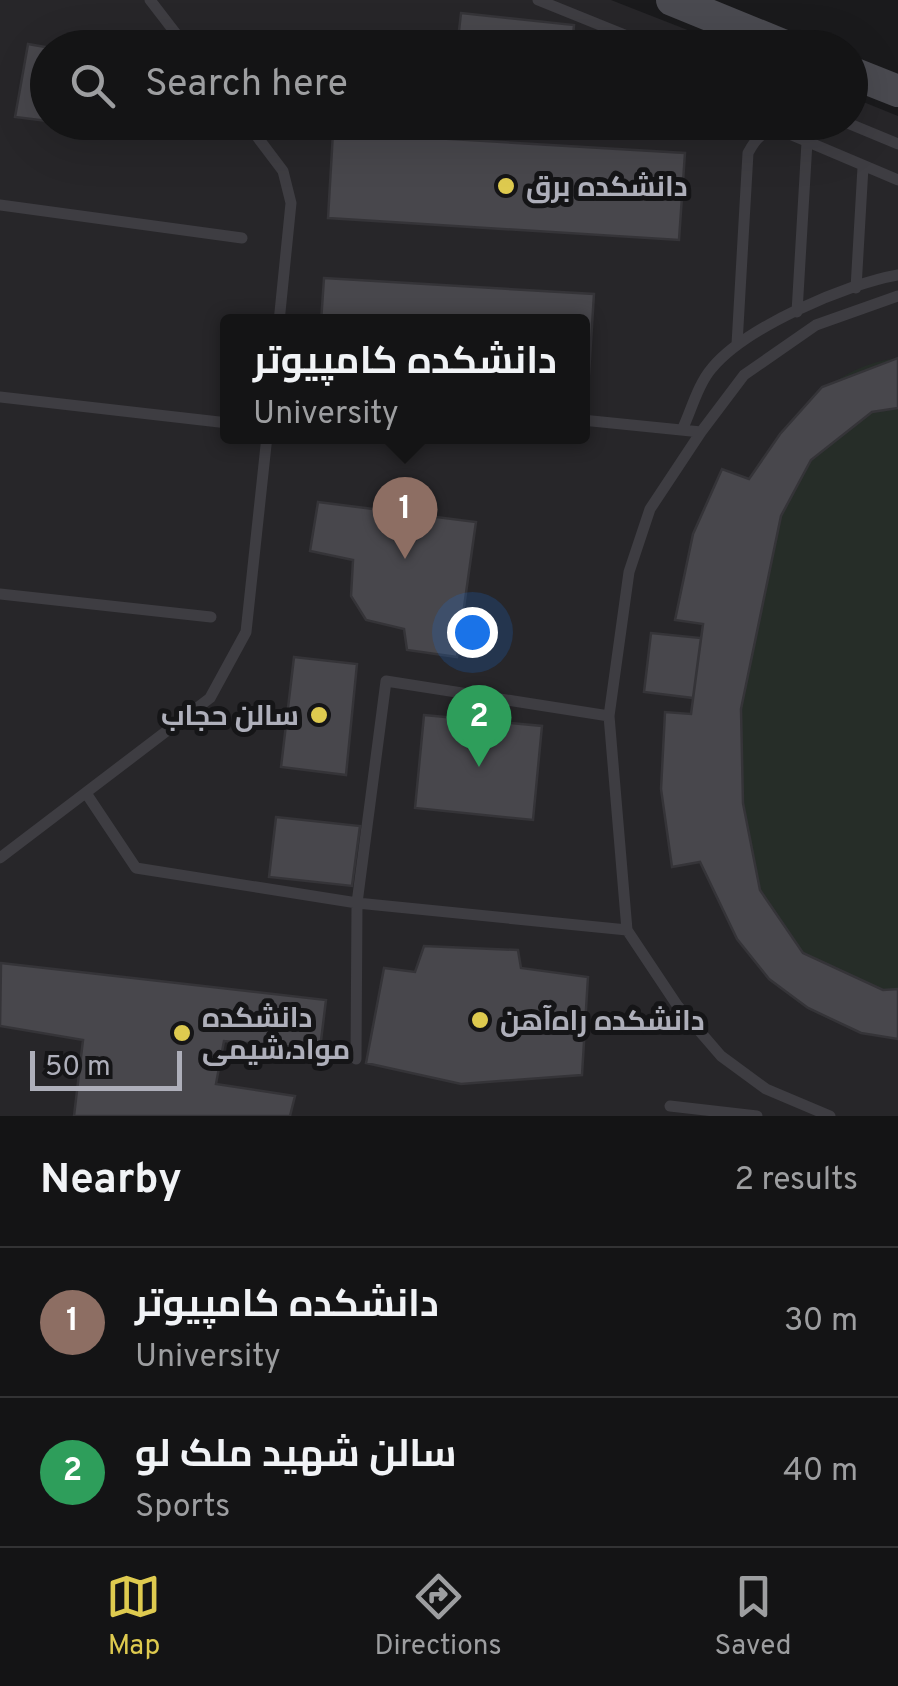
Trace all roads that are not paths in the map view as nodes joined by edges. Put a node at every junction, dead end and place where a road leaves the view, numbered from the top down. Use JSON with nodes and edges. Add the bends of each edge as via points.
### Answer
{"nodes":[{"id":1,"x":150,"y":0,"type":"edge"},
{"id":2,"x":538,"y":0,"type":"edge"},
{"id":3,"x":672,"y":0,"type":"edge"},
{"id":4,"x":173,"y":30,"type":"edge"},
{"id":5,"x":612,"y":30,"type":"edge"},
{"id":6,"x":746,"y":30,"type":"edge"},
{"id":7,"x":868,"y":79,"type":"edge"},
{"id":8,"x":898,"y":91,"type":"edge"},
{"id":9,"x":868,"y":132,"type":"edge"},
{"id":10,"x":260,"y":140,"type":"edge"},
{"id":11,"x":754,"y":140,"type":"edge"},
{"id":12,"x":802,"y":140,"type":"edge"},
{"id":13,"x":806,"y":142,"type":"junction"},
{"id":14,"x":898,"y":144,"type":"edge"},
{"id":15,"x":863,"y":167,"type":"junction"},
{"id":16,"x":898,"y":180,"type":"edge"},
{"id":17,"x":0,"y":206,"type":"edge"},
{"id":18,"x":242,"y":238,"type":"dead end"},
{"id":19,"x":898,"y":275,"type":"edge"},
{"id":20,"x":856,"y":288,"type":"junction"},
{"id":21,"x":898,"y":296,"type":"edge"},
{"id":22,"x":797,"y":312,"type":"junction"},
{"id":23,"x":280,"y":314,"type":"edge"},
{"id":24,"x":737,"y":344,"type":"junction"},
{"id":25,"x":0,"y":397,"type":"edge"},
{"id":26,"x":590,"y":421,"type":"edge"},
{"id":27,"x":220,"y":422,"type":"edge"},
{"id":28,"x":682,"y":430,"type":"junction"},
{"id":29,"x":700,"y":432,"type":"junction"},
{"id":30,"x":266,"y":444,"type":"edge"},
{"id":31,"x":0,"y":594,"type":"edge"},
{"id":32,"x":211,"y":617,"type":"dead end"},
{"id":33,"x":608,"y":716,"type":"junction"},
{"id":34,"x":86,"y":793,"type":"junction"},
{"id":35,"x":0,"y":858,"type":"edge"},
{"id":36,"x":357,"y":903,"type":"junction"},
{"id":37,"x":626,"y":930,"type":"junction"},
{"id":38,"x":356,"y":1059,"type":"dead end"},
{"id":39,"x":670,"y":1106,"type":"dead end"},
{"id":40,"x":758,"y":1116,"type":"edge"},
{"id":41,"x":830,"y":1116,"type":"edge"}],
"edges":[{"from":1,"to":4,"type":"lane"},
{"from":2,"to":5,"type":"lane"},
{"from":3,"to":6,"type":"main road"},
{"from":7,"to":8,"type":"main road"},
{"from":9,"to":14,"type":"lane"},
{"from":10,"to":23,"type":"lane","via":[[283,171],[291,203]]},
{"from":11,"to":24,"type":"lane"},
{"from":12,"to":13,"type":"lane"},
{"from":13,"to":15,"type":"lane"},
{"from":13,"to":22,"type":"lane"},
{"from":15,"to":16,"type":"lane"},
{"from":15,"to":20,"type":"lane"},
{"from":17,"to":18,"type":"lane"},
{"from":19,"to":20,"type":"lane"},
{"from":20,"to":22,"type":"lane"},
{"from":21,"to":29,"type":"lane","via":[[816,325],[744,375]]},
{"from":22,"to":24,"type":"lane"},
{"from":24,"to":28,"type":"lane","via":[[710,370]]},
{"from":25,"to":27,"type":"lane"},
{"from":26,"to":28,"type":"lane"},
{"from":28,"to":29,"type":"lane"},
{"from":29,"to":33,"type":"lane","via":[[650,509],[629,572]]},
{"from":30,"to":34,"type":"lane","via":[[246,632],[210,698]]},
{"from":31,"to":32,"type":"lane"},
{"from":33,"to":36,"type":"lane","via":[[386,681]]},
{"from":33,"to":37,"type":"lane"},
{"from":34,"to":35,"type":"lane"},
{"from":34,"to":36,"type":"lane","via":[[136,868]]},
{"from":36,"to":37,"type":"lane"},
{"from":36,"to":38,"type":"lane"},
{"from":37,"to":41,"type":"lane","via":[[721,1056],[766,1089]]},
{"from":39,"to":40,"type":"lane"}]}
